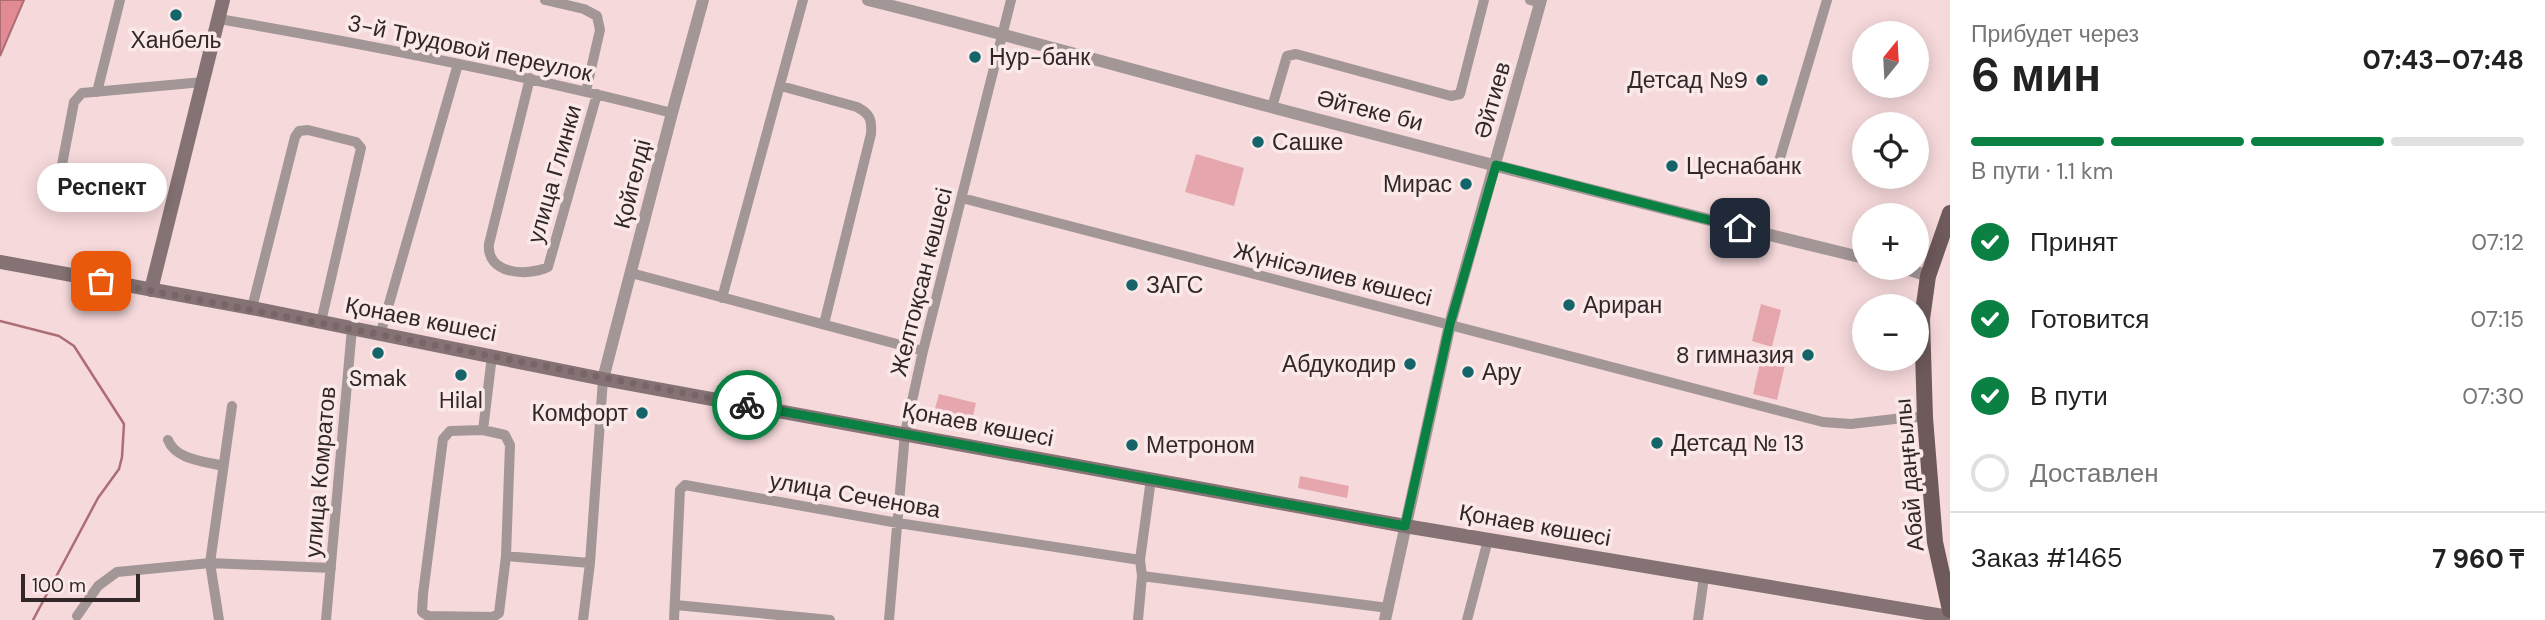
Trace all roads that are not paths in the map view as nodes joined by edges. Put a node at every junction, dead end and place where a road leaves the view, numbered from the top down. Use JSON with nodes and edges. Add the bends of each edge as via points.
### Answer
{"nodes":[{"id":1,"x":120,"y":0,"type":"edge"},
{"id":2,"x":223,"y":0,"type":"edge"},
{"id":3,"x":545,"y":0,"type":"edge"},
{"id":4,"x":703,"y":0,"type":"edge"},
{"id":5,"x":803,"y":0,"type":"edge"},
{"id":6,"x":867,"y":0,"type":"edge"},
{"id":7,"x":1011,"y":0,"type":"edge"},
{"id":8,"x":1484,"y":0,"type":"edge"},
{"id":9,"x":1827,"y":0,"type":"edge"},
{"id":10,"x":1537,"y":1,"type":"edge"},
{"id":11,"x":219,"y":19,"type":"junction"},
{"id":12,"x":1003,"y":33,"type":"junction"},
{"id":13,"x":458,"y":64,"type":"junction"},
{"id":14,"x":530,"y":78,"type":"junction"},
{"id":15,"x":203,"y":82,"type":"junction"},
{"id":16,"x":781,"y":86,"type":"junction"},
{"id":17,"x":586,"y":91,"type":"junction"},
{"id":18,"x":97,"y":92,"type":"junction"},
{"id":19,"x":597,"y":94,"type":"junction"},
{"id":20,"x":1272,"y":107,"type":"junction"},
{"id":21,"x":671,"y":113,"type":"junction"},
{"id":22,"x":1496,"y":165,"type":"junction"},
{"id":23,"x":1777,"y":168,"type":"dead end"},
{"id":24,"x":61,"y":170,"type":"dead end"},
{"id":25,"x":962,"y":198,"type":"junction"},
{"id":26,"x":1950,"y":213,"type":"edge"},
{"id":27,"x":1852,"y":255,"type":"edge"},
{"id":28,"x":0,"y":262,"type":"edge"},
{"id":29,"x":631,"y":273,"type":"junction"},
{"id":30,"x":1929,"y":273,"type":"edge"},
{"id":31,"x":1927,"y":280,"type":"edge"},
{"id":32,"x":151,"y":290,"type":"junction"},
{"id":33,"x":722,"y":298,"type":"junction"},
{"id":34,"x":252,"y":308,"type":"junction"},
{"id":35,"x":321,"y":322,"type":"junction"},
{"id":36,"x":824,"y":324,"type":"junction"},
{"id":37,"x":1450,"y":324,"type":"junction"},
{"id":38,"x":352,"y":328,"type":"junction"},
{"id":39,"x":380,"y":335,"type":"junction"},
{"id":40,"x":923,"y":351,"type":"junction"},
{"id":41,"x":492,"y":356,"type":"junction"},
{"id":42,"x":603,"y":379,"type":"junction"},
{"id":43,"x":232,"y":405,"type":"dead end"},
{"id":44,"x":1925,"y":418,"type":"junction"},
{"id":45,"x":484,"y":429,"type":"junction"},
{"id":46,"x":905,"y":433,"type":"junction"},
{"id":47,"x":168,"y":440,"type":"dead end"},
{"id":48,"x":223,"y":466,"type":"junction"},
{"id":49,"x":1151,"y":479,"type":"junction"},
{"id":50,"x":898,"y":523,"type":"junction"},
{"id":51,"x":1405,"y":526,"type":"junction"},
{"id":52,"x":1488,"y":540,"type":"junction"},
{"id":53,"x":506,"y":556,"type":"junction"},
{"id":54,"x":1140,"y":560,"type":"junction"},
{"id":55,"x":210,"y":563,"type":"junction"},
{"id":56,"x":590,"y":563,"type":"junction"},
{"id":57,"x":331,"y":568,"type":"junction"},
{"id":58,"x":1142,"y":576,"type":"junction"},
{"id":59,"x":1704,"y":577,"type":"junction"},
{"id":60,"x":676,"y":605,"type":"junction"},
{"id":61,"x":1950,"y":610,"type":"edge"},
{"id":62,"x":1387,"y":614,"type":"edge"},
{"id":63,"x":77,"y":616,"type":"dead end"},
{"id":64,"x":1950,"y":617,"type":"edge"},
{"id":65,"x":219,"y":620,"type":"edge"},
{"id":66,"x":326,"y":620,"type":"edge"},
{"id":67,"x":583,"y":620,"type":"edge"},
{"id":68,"x":674,"y":620,"type":"edge"},
{"id":69,"x":830,"y":620,"type":"edge"},
{"id":70,"x":889,"y":620,"type":"edge"},
{"id":71,"x":1138,"y":620,"type":"edge"},
{"id":72,"x":1467,"y":620,"type":"edge"},
{"id":73,"x":1698,"y":620,"type":"edge"}],
"edges":[{"from":1,"to":18,"type":"street"},
{"from":2,"to":11,"type":"main road"},
{"from":3,"to":17,"type":"street","via":[[597,16],[600,30]]},
{"from":4,"to":21,"type":"street","name":"Қойгелді"},
{"from":5,"to":16,"type":"street"},
{"from":6,"to":12,"type":"street","name":"Әйтеке би"},
{"from":7,"to":12,"type":"street","name":"Желтоқсан көшесі"},
{"from":8,"to":20,"type":"street","via":[[1460,94],[1451,96],[1296,54],[1287,57]]},
{"from":9,"to":23,"type":"street"},
{"from":10,"to":22,"type":"street","name":"Әйтиев"},
{"from":11,"to":13,"type":"street","name":"3-й Трудовой переулок"},
{"from":11,"to":15,"type":"main road"},
{"from":12,"to":20,"type":"street","name":"Әйтеке би"},
{"from":12,"to":25,"type":"street","name":"Желтоқсан көшесі"},
{"from":13,"to":14,"type":"street","name":"3-й Трудовой переулок"},
{"from":13,"to":39,"type":"street"},
{"from":14,"to":17,"type":"street","name":"3-й Трудовой переулок"},
{"from":14,"to":19,"type":"street","name":"улица Глинки","via":[[488,254],[494,263],[514,272],[534,273],[548,267]]},
{"from":15,"to":18,"type":"street"},
{"from":15,"to":32,"type":"main road"},
{"from":16,"to":33,"type":"street"},
{"from":16,"to":36,"type":"street","via":[[857,107],[872,121]]},
{"from":17,"to":19,"type":"street","name":"3-й Трудовой переулок"},
{"from":18,"to":24,"type":"street","via":[[82,93],[74,102]]},
{"from":19,"to":21,"type":"street","name":"3-й Трудовой переулок"},
{"from":20,"to":22,"type":"street","name":"Әйтеке би"},
{"from":21,"to":29,"type":"street","name":"Қойгелді"},
{"from":22,"to":27,"type":"street","name":"Әйтеке би"},
{"from":22,"to":37,"type":"street","name":"Әйтиев"},
{"from":25,"to":37,"type":"street","name":"Жүнісәлиев көшесі"},
{"from":25,"to":40,"type":"street","name":"Желтоқсан көшесі"},
{"from":26,"to":30,"type":"main road","name":"Абай даңғылы"},
{"from":28,"to":32,"type":"main road","name":"Қонаев көшесі"},
{"from":29,"to":33,"type":"street"},
{"from":29,"to":42,"type":"street","name":"Қойгелді"},
{"from":31,"to":44,"type":"main road","name":"Абай даңғылы","via":[[1922,319]]},
{"from":32,"to":34,"type":"main road","name":"Қонаев көшесі"},
{"from":33,"to":36,"type":"street"},
{"from":34,"to":35,"type":"main road","name":"Қонаев көшесі"},
{"from":34,"to":35,"type":"street","via":[[295,138],[299,131],[309,130],[356,142],[361,148]]},
{"from":35,"to":38,"type":"main road","name":"Қонаев көшесі"},
{"from":36,"to":40,"type":"street"},
{"from":37,"to":44,"type":"street","name":"Жүнісәлиев көшесі","via":[[1823,422]]},
{"from":37,"to":51,"type":"street","name":"Әйтиев"},
{"from":38,"to":39,"type":"main road","name":"Қонаев көшесі"},
{"from":38,"to":57,"type":"street","name":"улица Комратов"},
{"from":39,"to":41,"type":"main road","name":"Қонаев көшесі"},
{"from":40,"to":46,"type":"street","name":"Желтоқсан көшесі"},
{"from":41,"to":42,"type":"main road","name":"Қонаев көшесі"},
{"from":41,"to":45,"type":"street"},
{"from":42,"to":46,"type":"main road","name":"Қонаев көшесі"},
{"from":42,"to":56,"type":"street"},
{"from":43,"to":48,"type":"street"},
{"from":44,"to":61,"type":"main road","name":"Абай даңғылы","via":[[1936,542]]},
{"from":45,"to":53,"type":"street","via":[[509,440]]},
{"from":45,"to":53,"type":"street","via":[[450,431],[443,439],[423,614],[497,615]]},
{"from":46,"to":49,"type":"main road","name":"Қонаев көшесі"},
{"from":46,"to":50,"type":"street","name":"Желтоқсан көшесі"},
{"from":47,"to":48,"type":"street","via":[[174,452]]},
{"from":48,"to":55,"type":"street"},
{"from":49,"to":51,"type":"main road","name":"Қонаев көшесі"},
{"from":49,"to":54,"type":"street"},
{"from":50,"to":54,"type":"street","name":"улица Сеченова"},
{"from":50,"to":60,"type":"street","name":"улица Сеченова","via":[[682,486]]},
{"from":50,"to":70,"type":"street","name":"Желтоқсан көшесі"},
{"from":51,"to":52,"type":"main road","name":"Қонаев көшесі"},
{"from":51,"to":62,"type":"street","name":"Әйтиев"},
{"from":52,"to":59,"type":"main road","name":"Қонаев көшесі"},
{"from":52,"to":72,"type":"street"},
{"from":53,"to":56,"type":"street"},
{"from":54,"to":58,"type":"street"},
{"from":55,"to":57,"type":"street"},
{"from":55,"to":63,"type":"street","via":[[117,572],[98,586]]},
{"from":55,"to":65,"type":"street"},
{"from":56,"to":67,"type":"street"},
{"from":57,"to":66,"type":"street","name":"улица Комратов"},
{"from":58,"to":62,"type":"street"},
{"from":58,"to":71,"type":"street"},
{"from":59,"to":64,"type":"main road","name":"Қонаев көшесі"},
{"from":59,"to":73,"type":"street"},
{"from":60,"to":68,"type":"street","name":"улица Сеченова"},
{"from":60,"to":69,"type":"street"}]}
